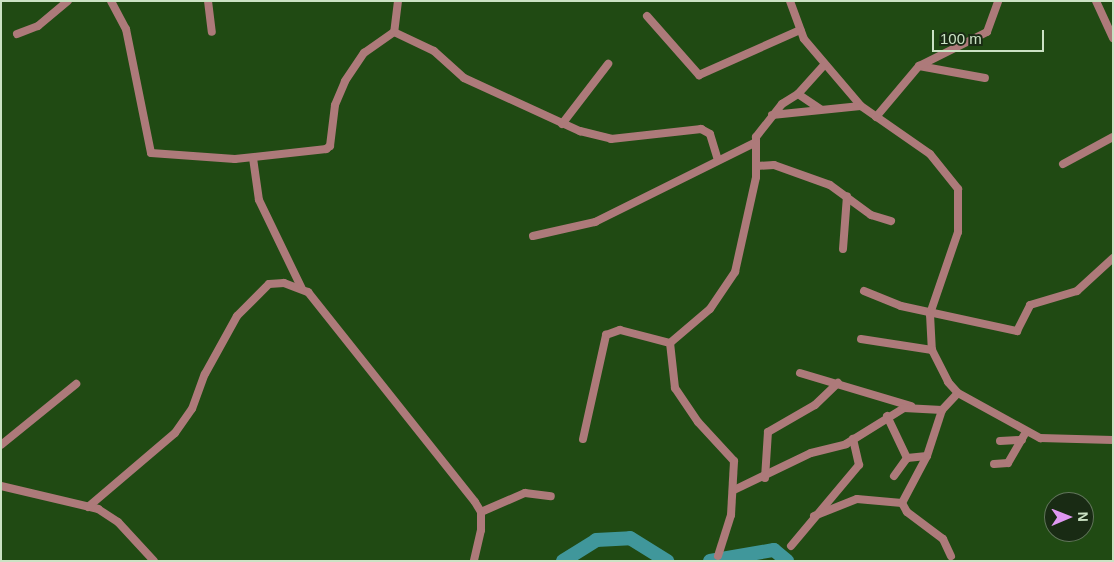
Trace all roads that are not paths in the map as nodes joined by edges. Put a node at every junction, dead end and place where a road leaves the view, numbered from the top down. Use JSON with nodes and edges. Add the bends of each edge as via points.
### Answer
{"nodes":[{"id":1,"x":68,"y":1,"type":"edge"},
{"id":2,"x":111,"y":1,"type":"edge"},
{"id":3,"x":208,"y":1,"type":"edge"},
{"id":4,"x":398,"y":1,"type":"edge"},
{"id":5,"x":790,"y":1,"type":"edge"},
{"id":6,"x":998,"y":1,"type":"edge"},
{"id":7,"x":1096,"y":1,"type":"edge"},
{"id":8,"x":647,"y":16,"type":"dead end"},
{"id":9,"x":800,"y":30,"type":"junction"},
{"id":10,"x":212,"y":32,"type":"dead end"},
{"id":11,"x":394,"y":32,"type":"junction"},
{"id":12,"x":17,"y":34,"type":"dead end"},
{"id":13,"x":1113,"y":38,"type":"edge"},
{"id":14,"x":608,"y":64,"type":"dead end"},
{"id":15,"x":824,"y":65,"type":"junction"},
{"id":16,"x":919,"y":66,"type":"junction"},
{"id":17,"x":985,"y":78,"type":"dead end"},
{"id":18,"x":798,"y":94,"type":"junction"},
{"id":19,"x":860,"y":106,"type":"junction"},
{"id":20,"x":820,"y":109,"type":"junction"},
{"id":21,"x":772,"y":115,"type":"junction"},
{"id":22,"x":876,"y":117,"type":"junction"},
{"id":23,"x":562,"y":124,"type":"junction"},
{"id":24,"x":1113,"y":136,"type":"edge"},
{"id":25,"x":754,"y":143,"type":"junction"},
{"id":26,"x":253,"y":158,"type":"junction"},
{"id":27,"x":718,"y":160,"type":"junction"},
{"id":28,"x":1063,"y":164,"type":"dead end"},
{"id":29,"x":756,"y":166,"type":"junction"},
{"id":30,"x":847,"y":196,"type":"junction"},
{"id":31,"x":891,"y":221,"type":"dead end"},
{"id":32,"x":533,"y":236,"type":"dead end"},
{"id":33,"x":843,"y":249,"type":"dead end"},
{"id":34,"x":1113,"y":258,"type":"edge"},
{"id":35,"x":301,"y":287,"type":"junction"},
{"id":36,"x":864,"y":291,"type":"dead end"},
{"id":37,"x":930,"y":314,"type":"junction"},
{"id":38,"x":862,"y":339,"type":"dead end"},
{"id":39,"x":670,"y":343,"type":"junction"},
{"id":40,"x":932,"y":350,"type":"junction"},
{"id":41,"x":800,"y":373,"type":"dead end"},
{"id":42,"x":838,"y":383,"type":"junction"},
{"id":43,"x":76,"y":384,"type":"dead end"},
{"id":44,"x":958,"y":393,"type":"junction"},
{"id":45,"x":911,"y":406,"type":"junction"},
{"id":46,"x":942,"y":410,"type":"junction"},
{"id":47,"x":888,"y":416,"type":"junction"},
{"id":48,"x":1026,"y":432,"type":"junction"},
{"id":49,"x":853,"y":439,"type":"junction"},
{"id":50,"x":583,"y":440,"type":"dead end"},
{"id":51,"x":1000,"y":440,"type":"dead end"},
{"id":52,"x":1022,"y":440,"type":"junction"},
{"id":53,"x":1113,"y":440,"type":"edge"},
{"id":54,"x":1,"y":444,"type":"edge"},
{"id":55,"x":927,"y":456,"type":"junction"},
{"id":56,"x":907,"y":458,"type":"junction"},
{"id":57,"x":994,"y":464,"type":"dead end"},
{"id":58,"x":894,"y":476,"type":"dead end"},
{"id":59,"x":765,"y":478,"type":"junction"},
{"id":60,"x":1,"y":486,"type":"edge"},
{"id":61,"x":734,"y":490,"type":"junction"},
{"id":62,"x":551,"y":496,"type":"dead end"},
{"id":63,"x":902,"y":503,"type":"junction"},
{"id":64,"x":88,"y":507,"type":"junction"},
{"id":65,"x":481,"y":512,"type":"junction"},
{"id":66,"x":814,"y":516,"type":"junction"},
{"id":67,"x":791,"y":546,"type":"dead end"},
{"id":68,"x":718,"y":556,"type":"dead end"},
{"id":69,"x":951,"y":556,"type":"dead end"},
{"id":70,"x":154,"y":561,"type":"edge"},
{"id":71,"x":474,"y":561,"type":"edge"}],
"edges":[{"from":1,"to":12,"type":"street","via":[[38,26]]},
{"from":2,"to":26,"type":"street","via":[[126,29],[151,153]]},
{"from":3,"to":10,"type":"street"},
{"from":4,"to":11,"type":"street"},
{"from":5,"to":9,"type":"street"},
{"from":6,"to":16,"type":"street","via":[[987,32]]},
{"from":7,"to":13,"type":"street"},
{"from":8,"to":9,"type":"street","via":[[699,75]]},
{"from":9,"to":15,"type":"street"},
{"from":11,"to":23,"type":"street","via":[[434,51],[464,78]]},
{"from":11,"to":26,"type":"street","via":[[364,53],[345,81],[335,105],[330,146]]},
{"from":14,"to":23,"type":"street"},
{"from":15,"to":18,"type":"street"},
{"from":15,"to":19,"type":"street"},
{"from":16,"to":17,"type":"street"},
{"from":16,"to":22,"type":"street"},
{"from":18,"to":20,"type":"street"},
{"from":18,"to":21,"type":"street"},
{"from":19,"to":20,"type":"street"},
{"from":19,"to":22,"type":"street"},
{"from":20,"to":21,"type":"street"},
{"from":21,"to":25,"type":"street"},
{"from":22,"to":37,"type":"street","via":[[930,154],[958,189],[958,232]]},
{"from":23,"to":27,"type":"street","via":[[611,139],[701,129],[710,134]]},
{"from":24,"to":28,"type":"street"},
{"from":25,"to":27,"type":"street"},
{"from":25,"to":29,"type":"street"},
{"from":26,"to":35,"type":"street","via":[[259,200]]},
{"from":27,"to":32,"type":"street","via":[[594,222]]},
{"from":29,"to":30,"type":"street","via":[[774,165],[796,172]]},
{"from":29,"to":39,"type":"street","via":[[746,236],[735,272],[710,309]]},
{"from":30,"to":31,"type":"street","via":[[871,215]]},
{"from":30,"to":33,"type":"street"},
{"from":34,"to":37,"type":"street","via":[[1077,291],[1027,308],[1021,330]]},
{"from":35,"to":64,"type":"street","via":[[270,284],[254,296],[228,330],[184,421]]},
{"from":35,"to":65,"type":"street","via":[[337,326]]},
{"from":36,"to":37,"type":"street"},
{"from":37,"to":40,"type":"street"},
{"from":38,"to":40,"type":"street"},
{"from":39,"to":50,"type":"street","via":[[620,330],[606,335]]},
{"from":39,"to":61,"type":"street","via":[[675,388],[698,422],[729,453],[736,472]]},
{"from":40,"to":44,"type":"street","via":[[939,368]]},
{"from":41,"to":42,"type":"street"},
{"from":42,"to":45,"type":"street"},
{"from":42,"to":59,"type":"street","via":[[815,405],[768,432]]},
{"from":43,"to":54,"type":"street"},
{"from":44,"to":46,"type":"street"},
{"from":44,"to":48,"type":"street"},
{"from":45,"to":46,"type":"street"},
{"from":45,"to":47,"type":"street"},
{"from":46,"to":55,"type":"street"},
{"from":47,"to":49,"type":"street"},
{"from":47,"to":56,"type":"street"},
{"from":48,"to":52,"type":"street"},
{"from":48,"to":53,"type":"street","via":[[1066,441]]},
{"from":49,"to":59,"type":"street","via":[[838,448],[811,453]]},
{"from":49,"to":66,"type":"street","via":[[858,465]]},
{"from":51,"to":52,"type":"street"},
{"from":52,"to":57,"type":"street","via":[[1008,463]]},
{"from":55,"to":56,"type":"street"},
{"from":55,"to":63,"type":"street"},
{"from":56,"to":58,"type":"street"},
{"from":59,"to":61,"type":"street"},
{"from":60,"to":64,"type":"street"},
{"from":61,"to":68,"type":"street"},
{"from":62,"to":65,"type":"street","via":[[525,493]]},
{"from":63,"to":66,"type":"street","via":[[857,499]]},
{"from":63,"to":69,"type":"street","via":[[907,512],[942,539]]},
{"from":64,"to":70,"type":"street","via":[[118,522]]},
{"from":65,"to":71,"type":"street"},
{"from":66,"to":67,"type":"street"}]}
